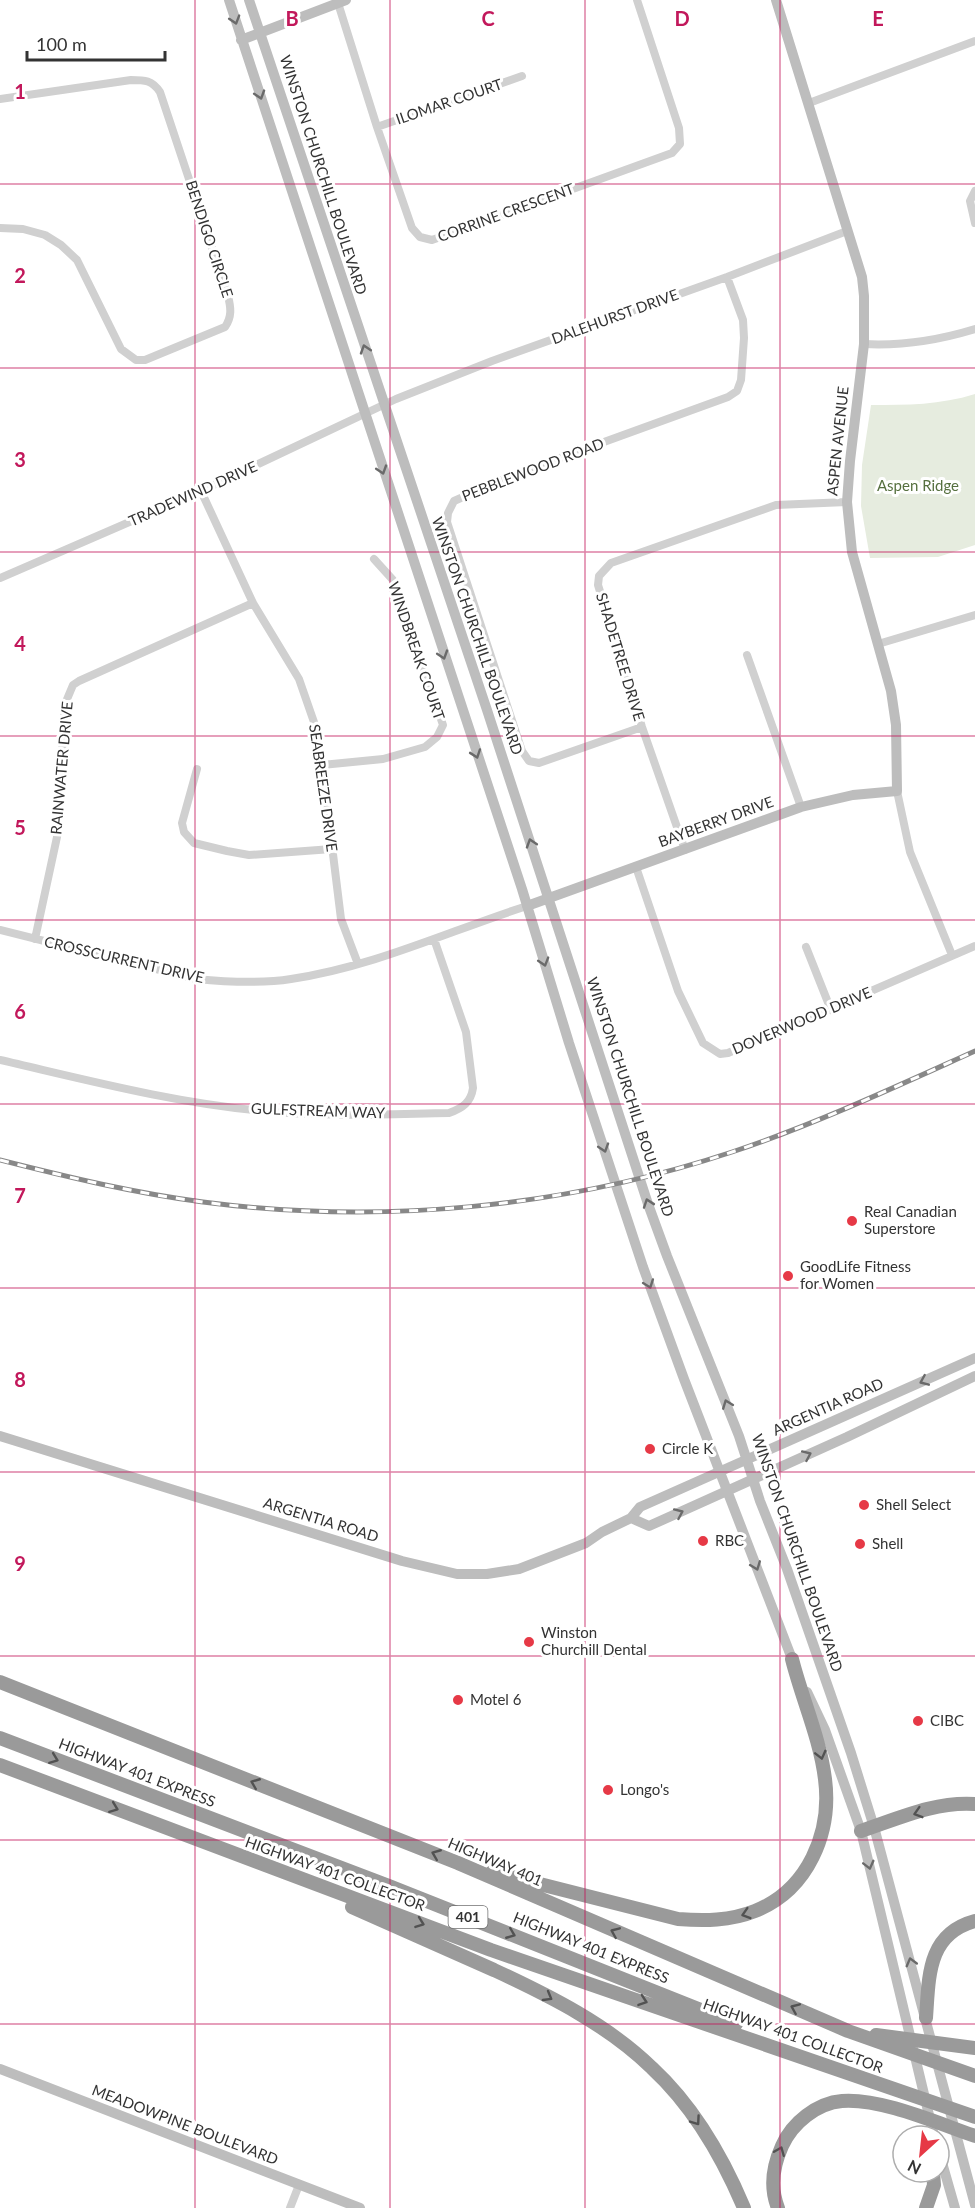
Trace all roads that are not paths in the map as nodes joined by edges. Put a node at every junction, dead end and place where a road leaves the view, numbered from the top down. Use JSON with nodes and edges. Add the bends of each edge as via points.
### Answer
{"nodes":[{"id":1,"x":229,"y":0,"type":"edge"},
{"id":2,"x":249,"y":0,"type":"edge"},
{"id":3,"x":637,"y":0,"type":"edge"},
{"id":4,"x":776,"y":0,"type":"edge"},
{"id":5,"x":342,"y":2,"type":"edge"},
{"id":6,"x":260,"y":32,"type":"junction"},
{"id":7,"x":242,"y":40,"type":"junction"},
{"id":8,"x":975,"y":41,"type":"edge"},
{"id":9,"x":522,"y":76,"type":"dead end"},
{"id":10,"x":0,"y":99,"type":"edge"},
{"id":11,"x":809,"y":103,"type":"junction"},
{"id":12,"x":376,"y":127,"type":"junction"},
{"id":13,"x":975,"y":191,"type":"edge"},
{"id":14,"x":975,"y":223,"type":"edge"},
{"id":15,"x":0,"y":228,"type":"edge"},
{"id":16,"x":847,"y":231,"type":"junction"},
{"id":17,"x":727,"y":277,"type":"junction"},
{"id":18,"x":975,"y":329,"type":"edge"},
{"id":19,"x":864,"y":344,"type":"junction"},
{"id":20,"x":384,"y":405,"type":"junction"},
{"id":21,"x":365,"y":414,"type":"junction"},
{"id":22,"x":201,"y":491,"type":"junction"},
{"id":23,"x":847,"y":502,"type":"junction"},
{"id":24,"x":374,"y":559,"type":"dead end"},
{"id":25,"x":0,"y":579,"type":"edge"},
{"id":26,"x":253,"y":603,"type":"junction"},
{"id":27,"x":975,"y":615,"type":"edge"},
{"id":28,"x":878,"y":644,"type":"junction"},
{"id":29,"x":747,"y":655,"type":"dead end"},
{"id":30,"x":642,"y":727,"type":"junction"},
{"id":31,"x":322,"y":765,"type":"junction"},
{"id":32,"x":196,"y":769,"type":"dead end"},
{"id":33,"x":897,"y":791,"type":"junction"},
{"id":34,"x":801,"y":807,"type":"junction"},
{"id":35,"x":332,"y":849,"type":"junction"},
{"id":36,"x":685,"y":850,"type":"junction"},
{"id":37,"x":636,"y":867,"type":"junction"},
{"id":38,"x":549,"y":899,"type":"junction"},
{"id":39,"x":526,"y":906,"type":"junction"},
{"id":40,"x":0,"y":930,"type":"edge"},
{"id":41,"x":35,"y":939,"type":"junction"},
{"id":42,"x":434,"y":939,"type":"junction"},
{"id":43,"x":975,"y":946,"type":"edge"},
{"id":44,"x":806,"y":947,"type":"dead end"},
{"id":45,"x":952,"y":955,"type":"junction"},
{"id":46,"x":358,"y":964,"type":"junction"},
{"id":47,"x":831,"y":1010,"type":"junction"},
{"id":48,"x":0,"y":1060,"type":"edge"},
{"id":49,"x":975,"y":1358,"type":"edge"},
{"id":50,"x":975,"y":1376,"type":"edge"},
{"id":51,"x":0,"y":1436,"type":"edge"},
{"id":52,"x":747,"y":1459,"type":"junction"},
{"id":53,"x":720,"y":1472,"type":"junction"},
{"id":54,"x":753,"y":1480,"type":"junction"},
{"id":55,"x":727,"y":1491,"type":"junction"},
{"id":56,"x":631,"y":1518,"type":"junction"},
{"id":57,"x":792,"y":1659,"type":"junction"},
{"id":58,"x":0,"y":1682,"type":"edge"},
{"id":59,"x":0,"y":1738,"type":"edge"},
{"id":60,"x":0,"y":1765,"type":"edge"},
{"id":61,"x":975,"y":1804,"type":"edge"},
{"id":62,"x":867,"y":1829,"type":"junction"},
{"id":63,"x":227,"y":1851,"type":"junction"},
{"id":64,"x":458,"y":1863,"type":"junction"},
{"id":65,"x":975,"y":1921,"type":"edge"},
{"id":66,"x":926,"y":2018,"type":"junction"},
{"id":67,"x":848,"y":2031,"type":"junction"},
{"id":68,"x":975,"y":2048,"type":"edge"},
{"id":69,"x":0,"y":2069,"type":"edge"},
{"id":70,"x":975,"y":2076,"type":"edge"},
{"id":71,"x":933,"y":2102,"type":"junction"},
{"id":72,"x":975,"y":2117,"type":"edge"},
{"id":73,"x":931,"y":2124,"type":"edge"},
{"id":74,"x":975,"y":2136,"type":"edge"},
{"id":75,"x":934,"y":2184,"type":"edge"},
{"id":76,"x":948,"y":2184,"type":"edge"},
{"id":77,"x":299,"y":2185,"type":"junction"},
{"id":78,"x":975,"y":2205,"type":"edge"},
{"id":79,"x":290,"y":2208,"type":"edge"},
{"id":80,"x":360,"y":2208,"type":"edge"},
{"id":81,"x":744,"y":2208,"type":"edge"},
{"id":82,"x":778,"y":2208,"type":"edge"},
{"id":83,"x":926,"y":2208,"type":"edge"},
{"id":84,"x":955,"y":2208,"type":"edge"}],
"edges":[{"from":1,"to":7,"type":"main road","name":"WINSTON CHURCHILL BOULEVARD","one_way":true},
{"from":2,"to":6,"type":"main road","name":"WINSTON CHURCHILL BOULEVARD"},
{"from":3,"to":12,"type":"street","name":"CORRINE CRESCENT","via":[[679,128],[680,144],[672,153],[432,240],[420,237],[412,228]]},
{"from":4,"to":11,"type":"main road","name":"ASPEN AVENUE"},
{"from":5,"to":6,"type":"main road"},
{"from":5,"to":12,"type":"street","name":"CORRINE CRESCENT"},
{"from":6,"to":7,"type":"main road"},
{"from":20,"to":6,"type":"main road","name":"WINSTON CHURCHILL BOULEVARD","one_way":true},
{"from":7,"to":21,"type":"main road","name":"WINSTON CHURCHILL BOULEVARD","one_way":true},
{"from":8,"to":11,"type":"street"},
{"from":9,"to":12,"type":"street","name":"ILOMAR COURT"},
{"from":10,"to":15,"type":"street","name":"BENDIGO CIRCLE","via":[[131,80],[154,84],[160,92],[228,296],[230,320],[225,327],[145,360],[136,360],[121,349],[77,260],[45,235]]},
{"from":11,"to":16,"type":"main road","name":"ASPEN AVENUE"},
{"from":13,"to":14,"type":"street","via":[[970,201]]},
{"from":16,"to":17,"type":"street","name":"DALEHURST DRIVE"},
{"from":16,"to":19,"type":"main road","name":"ASPEN AVENUE","via":[[862,277]]},
{"from":17,"to":20,"type":"street","name":"DALEHURST DRIVE","via":[[492,361]]},
{"from":17,"to":30,"type":"street","name":"PEBBLEWOOD ROAD","via":[[743,329],[741,380],[736,391],[513,475],[454,501],[448,513],[447,522],[522,751],[530,761],[539,763]]},
{"from":18,"to":19,"type":"street","via":[[910,343]]},
{"from":19,"to":23,"type":"main road","name":"ASPEN AVENUE"},
{"from":20,"to":21,"type":"street","name":"TRADEWIND DRIVE"},
{"from":38,"to":20,"type":"main road","name":"WINSTON CHURCHILL BOULEVARD","one_way":true},
{"from":21,"to":22,"type":"street","name":"TRADEWIND DRIVE"},
{"from":21,"to":39,"type":"main road","name":"WINSTON CHURCHILL BOULEVARD","one_way":true},
{"from":22,"to":25,"type":"street","name":"TRADEWIND DRIVE"},
{"from":22,"to":26,"type":"street","name":"SEABREEZE DRIVE"},
{"from":23,"to":28,"type":"main road","name":"ASPEN AVENUE","via":[[852,552]]},
{"from":23,"to":30,"type":"street","name":"SHADETREE DRIVE","via":[[776,505],[605,568],[598,585]]},
{"from":24,"to":31,"type":"street","name":"WINDBREAK COURT","via":[[393,580],[443,725],[425,747],[383,759]]},
{"from":26,"to":31,"type":"street","name":"SEABREEZE DRIVE","via":[[299,679],[315,725]]},
{"from":26,"to":41,"type":"street","name":"RAINWATER DRIVE","via":[[73,685],[65,704],[57,837]]},
{"from":27,"to":28,"type":"street"},
{"from":28,"to":33,"type":"main road","name":"ASPEN AVENUE","via":[[896,725]]},
{"from":29,"to":34,"type":"street"},
{"from":30,"to":36,"type":"street","name":"SHADETREE DRIVE"},
{"from":31,"to":35,"type":"street","name":"SEABREEZE DRIVE"},
{"from":32,"to":35,"type":"street","via":[[182,823],[194,843],[249,855]]},
{"from":33,"to":34,"type":"main road","name":"BAYBERRY DRIVE","via":[[853,795]]},
{"from":33,"to":45,"type":"street","name":"ASPEN AVENUE","via":[[910,852]]},
{"from":34,"to":36,"type":"main road","name":"BAYBERRY DRIVE"},
{"from":35,"to":46,"type":"street","name":"SEABREEZE DRIVE","via":[[341,919]]},
{"from":36,"to":37,"type":"main road","name":"BAYBERRY DRIVE"},
{"from":37,"to":38,"type":"main road","name":"BAYBERRY DRIVE"},
{"from":37,"to":47,"type":"street","name":"DOVERWOOD DRIVE","via":[[678,991],[704,1043],[720,1054],[728,1053]]},
{"from":38,"to":39,"type":"main road","name":"BAYBERRY DRIVE"},
{"from":52,"to":38,"type":"main road","name":"WINSTON CHURCHILL BOULEVARD","one_way":true,"via":[[648,1204]]},
{"from":39,"to":42,"type":"street","name":"CROSSCURRENT DRIVE"},
{"from":39,"to":53,"type":"main road","name":"WINSTON CHURCHILL BOULEVARD","one_way":true,"via":[[643,1267]]},
{"from":40,"to":41,"type":"street","name":"CROSSCURRENT DRIVE"},
{"from":41,"to":46,"type":"street","name":"CROSSCURRENT DRIVE","via":[[173,974],[221,981],[289,980]]},
{"from":42,"to":46,"type":"street","name":"CROSSCURRENT DRIVE"},
{"from":42,"to":48,"type":"street","name":"GULFSTREAM WAY","via":[[466,1032],[473,1088],[467,1103],[449,1113],[263,1112],[132,1091]]},
{"from":43,"to":45,"type":"street","name":"DOVERWOOD DRIVE"},
{"from":44,"to":47,"type":"street"},
{"from":45,"to":47,"type":"street","name":"DOVERWOOD DRIVE"},
{"from":49,"to":52,"type":"main road","name":"ARGENTIA ROAD","one_way":true},
{"from":54,"to":50,"type":"main road","one_way":true},
{"from":51,"to":56,"type":"main road","name":"ARGENTIA ROAD","via":[[368,1551],[457,1574],[519,1569],[586,1543]]},
{"from":52,"to":53,"type":"main road","name":"ARGENTIA ROAD"},
{"from":52,"to":54,"type":"main road","name":"WINSTON CHURCHILL BOULEVARD"},
{"from":53,"to":55,"type":"main road","name":"WINSTON CHURCHILL BOULEVARD"},
{"from":53,"to":56,"type":"main road","name":"ARGENTIA ROAD","via":[[640,1507]]},
{"from":54,"to":55,"type":"main road"},
{"from":54,"to":62,"type":"main road","name":"WINSTON CHURCHILL BOULEVARD","via":[[815,1648]]},
{"from":56,"to":55,"type":"main road","one_way":true,"via":[[649,1526]]},
{"from":55,"to":57,"type":"main road","name":"WINSTON CHURCHILL BOULEVARD","one_way":true},
{"from":57,"to":62,"type":"main road","name":"WINSTON CHURCHILL BOULEVARD"},
{"from":57,"to":64,"type":"highway","one_way":true,"via":[[823,1763],[827,1812],[811,1860],[792,1886],[775,1900],[735,1917],[678,1919]]},
{"from":64,"to":58,"type":"highway","name":"HIGHWAY 401","one_way":true},
{"from":59,"to":71,"type":"highway","name":"HIGHWAY 401 EXPRESS","number":"401","one_way":true,"via":[[389,1886]]},
{"from":60,"to":63,"type":"highway","name":"HIGHWAY 401 COLLECTOR","number":"401","one_way":true},
{"from":61,"to":62,"type":"highway","one_way":true,"via":[[942,1806]]},
{"from":66,"to":62,"type":"main road","name":"WINSTON CHURCHILL BOULEVARD","one_way":true},
{"from":62,"to":73,"type":"main road","name":"WINSTON CHURCHILL BOULEVARD","one_way":true},
{"from":63,"to":71,"type":"highway","name":"HIGHWAY 401 COLLECTOR","number":"401","one_way":true,"via":[[490,1950]]},
{"from":63,"to":81,"type":"highway","one_way":true,"via":[[537,1990],[604,2029],[653,2068],[690,2112],[717,2152]]},
{"from":67,"to":64,"type":"highway","name":"HIGHWAY 401","one_way":true},
{"from":65,"to":66,"type":"highway","via":[[951,1932],[935,1953]]},
{"from":66,"to":78,"type":"main road","name":"WINSTON CHURCHILL BOULEVARD"},
{"from":67,"to":68,"type":"highway"},
{"from":67,"to":70,"type":"highway","name":"HIGHWAY 401"},
{"from":69,"to":77,"type":"main road","name":"MEADOWPINE BOULEVARD"},
{"from":71,"to":72,"type":"highway","number":"401"},
{"from":82,"to":74,"type":"highway","one_way":true,"via":[[773,2188],[777,2157],[794,2127],[822,2107],[841,2102],[866,2103]]},
{"from":75,"to":83,"type":"highway"},
{"from":76,"to":84,"type":"main road"},
{"from":77,"to":79,"type":"street"},
{"from":77,"to":80,"type":"main road","name":"MEADOWPINE BOULEVARD"}]}
